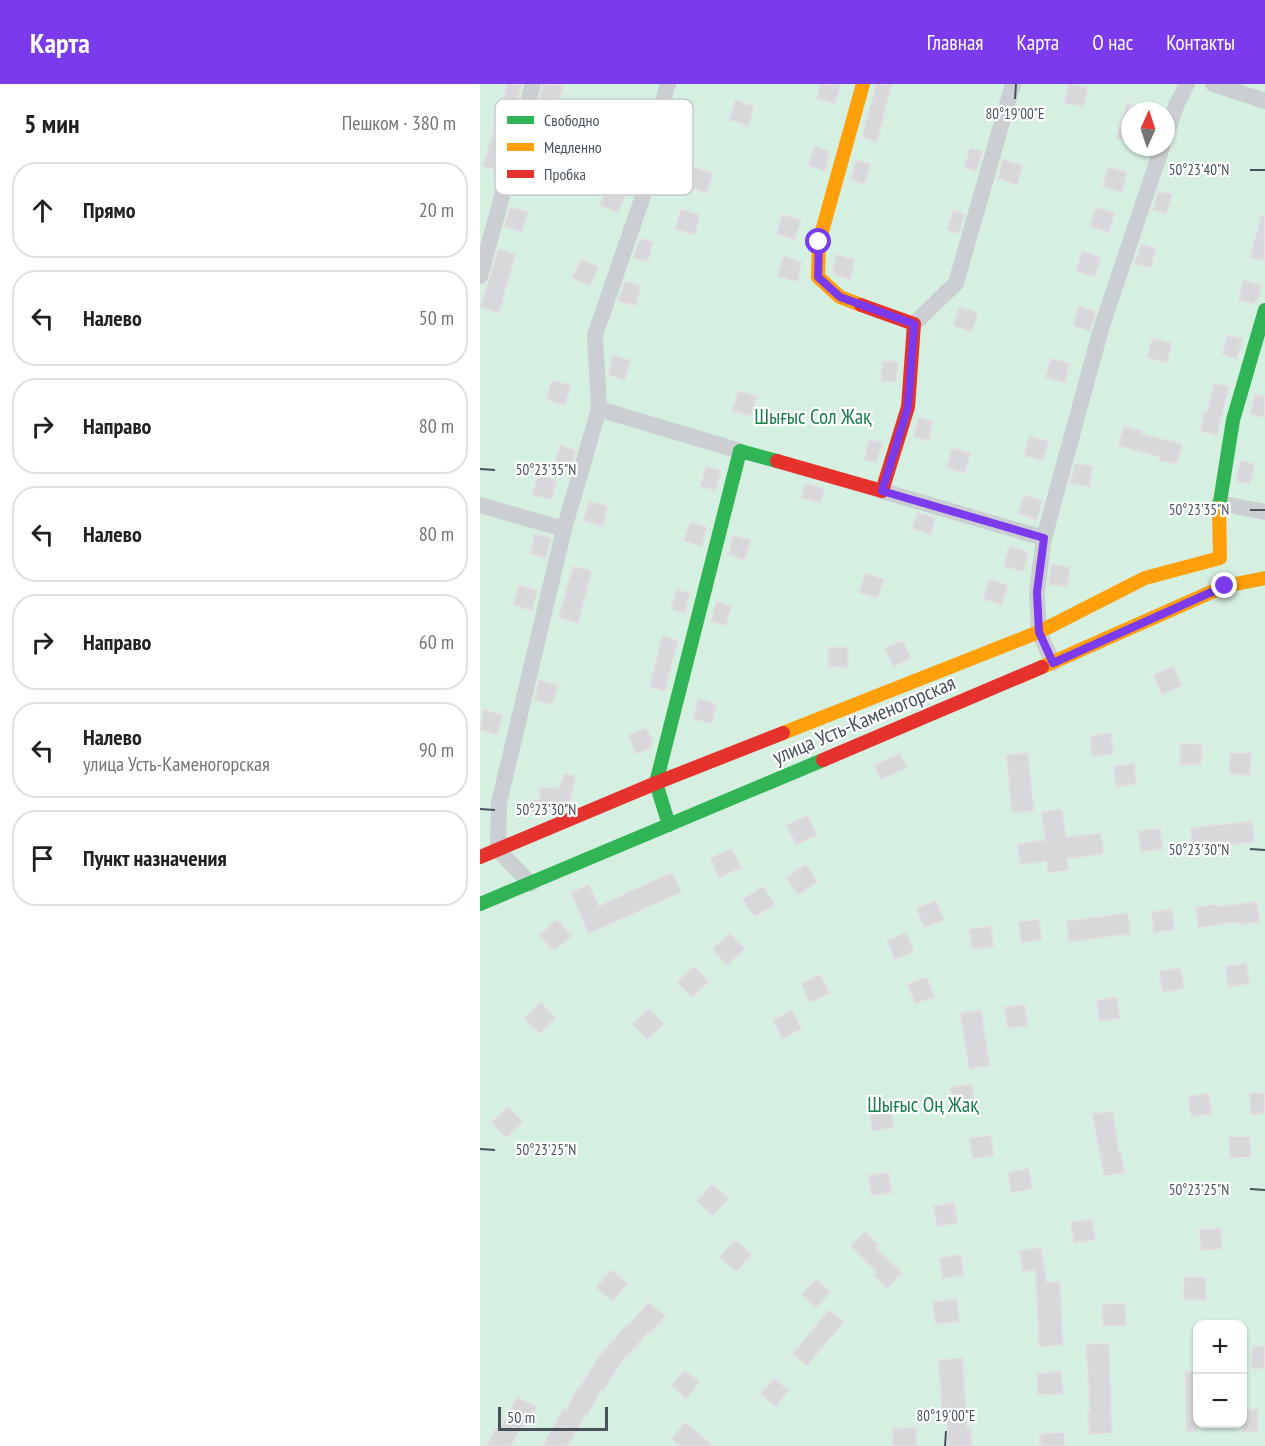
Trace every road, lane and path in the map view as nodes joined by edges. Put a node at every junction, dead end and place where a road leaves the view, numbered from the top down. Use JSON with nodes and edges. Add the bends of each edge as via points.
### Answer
{"nodes":[{"id":1,"x":533,"y":84,"type":"edge"},
{"id":2,"x":668,"y":84,"type":"edge"},
{"id":3,"x":863,"y":84,"type":"edge"},
{"id":4,"x":1013,"y":84,"type":"edge"},
{"id":5,"x":1187,"y":84,"type":"edge"},
{"id":6,"x":1213,"y":84,"type":"edge"},
{"id":7,"x":529,"y":99,"type":"edge"},
{"id":8,"x":664,"y":99,"type":"edge"},
{"id":9,"x":1265,"y":101,"type":"edge"},
{"id":10,"x":1175,"y":109,"type":"edge"},
{"id":11,"x":1159,"y":156,"type":"edge"},
{"id":12,"x":502,"y":195,"type":"edge"},
{"id":13,"x":643,"y":195,"type":"edge"},
{"id":14,"x":480,"y":276,"type":"edge"},
{"id":15,"x":1265,"y":310,"type":"edge"},
{"id":16,"x":914,"y":324,"type":"junction"},
{"id":17,"x":599,"y":410,"type":"junction"},
{"id":18,"x":740,"y":451,"type":"junction"},
{"id":19,"x":882,"y":491,"type":"junction"},
{"id":20,"x":1219,"y":503,"type":"junction"},
{"id":21,"x":480,"y":505,"type":"edge"},
{"id":22,"x":1265,"y":512,"type":"edge"},
{"id":23,"x":564,"y":530,"type":"junction"},
{"id":24,"x":1044,"y":538,"type":"junction"},
{"id":25,"x":1220,"y":558,"type":"junction"},
{"id":26,"x":1265,"y":578,"type":"edge"},
{"id":27,"x":1225,"y":586,"type":"junction"},
{"id":28,"x":1039,"y":632,"type":"junction"},
{"id":29,"x":1053,"y":663,"type":"junction"},
{"id":30,"x":656,"y":783,"type":"junction"},
{"id":31,"x":669,"y":825,"type":"junction"},
{"id":32,"x":498,"y":850,"type":"junction"},
{"id":33,"x":480,"y":857,"type":"edge"},
{"id":34,"x":531,"y":884,"type":"junction"},
{"id":35,"x":480,"y":904,"type":"edge"}],
"edges":[{"from":1,"to":7,"type":"street"},
{"from":2,"to":8,"type":"street"},
{"from":3,"to":16,"type":"street","via":[[819,242],[818,277],[840,297]]},
{"from":4,"to":16,"type":"street","via":[[956,284]]},
{"from":5,"to":10,"type":"street"},
{"from":6,"to":9,"type":"street"},
{"from":11,"to":24,"type":"street","via":[[1101,329]]},
{"from":12,"to":14,"type":"street"},
{"from":13,"to":17,"type":"street","via":[[595,334]]},
{"from":15,"to":20,"type":"street","via":[[1233,420]]},
{"from":16,"to":19,"type":"street","via":[[908,407]]},
{"from":17,"to":18,"type":"street"},
{"from":17,"to":23,"type":"street"},
{"from":18,"to":19,"type":"street"},
{"from":18,"to":30,"type":"street"},
{"from":19,"to":24,"type":"street"},
{"from":20,"to":22,"type":"street"},
{"from":20,"to":25,"type":"street"},
{"from":21,"to":23,"type":"street"},
{"from":23,"to":32,"type":"street","via":[[503,785]]},
{"from":24,"to":28,"type":"street","via":[[1037,592]]},
{"from":25,"to":27,"type":"street"},
{"from":25,"to":28,"type":"street","via":[[1145,578]]},
{"from":26,"to":27,"type":"street","name":"улица Усть-Каменогорская"},
{"from":27,"to":29,"type":"street","name":"улица Усть-Каменогорская"},
{"from":28,"to":29,"type":"street"},
{"from":28,"to":30,"type":"street"},
{"from":29,"to":31,"type":"street","name":"улица Усть-Каменогорская"},
{"from":30,"to":31,"type":"street"},
{"from":30,"to":32,"type":"street"},
{"from":31,"to":34,"type":"street","name":"улица Усть-Каменогорская"},
{"from":32,"to":33,"type":"street"},
{"from":32,"to":34,"type":"street"},
{"from":34,"to":35,"type":"street","name":"улица Усть-Каменогорская"}]}
